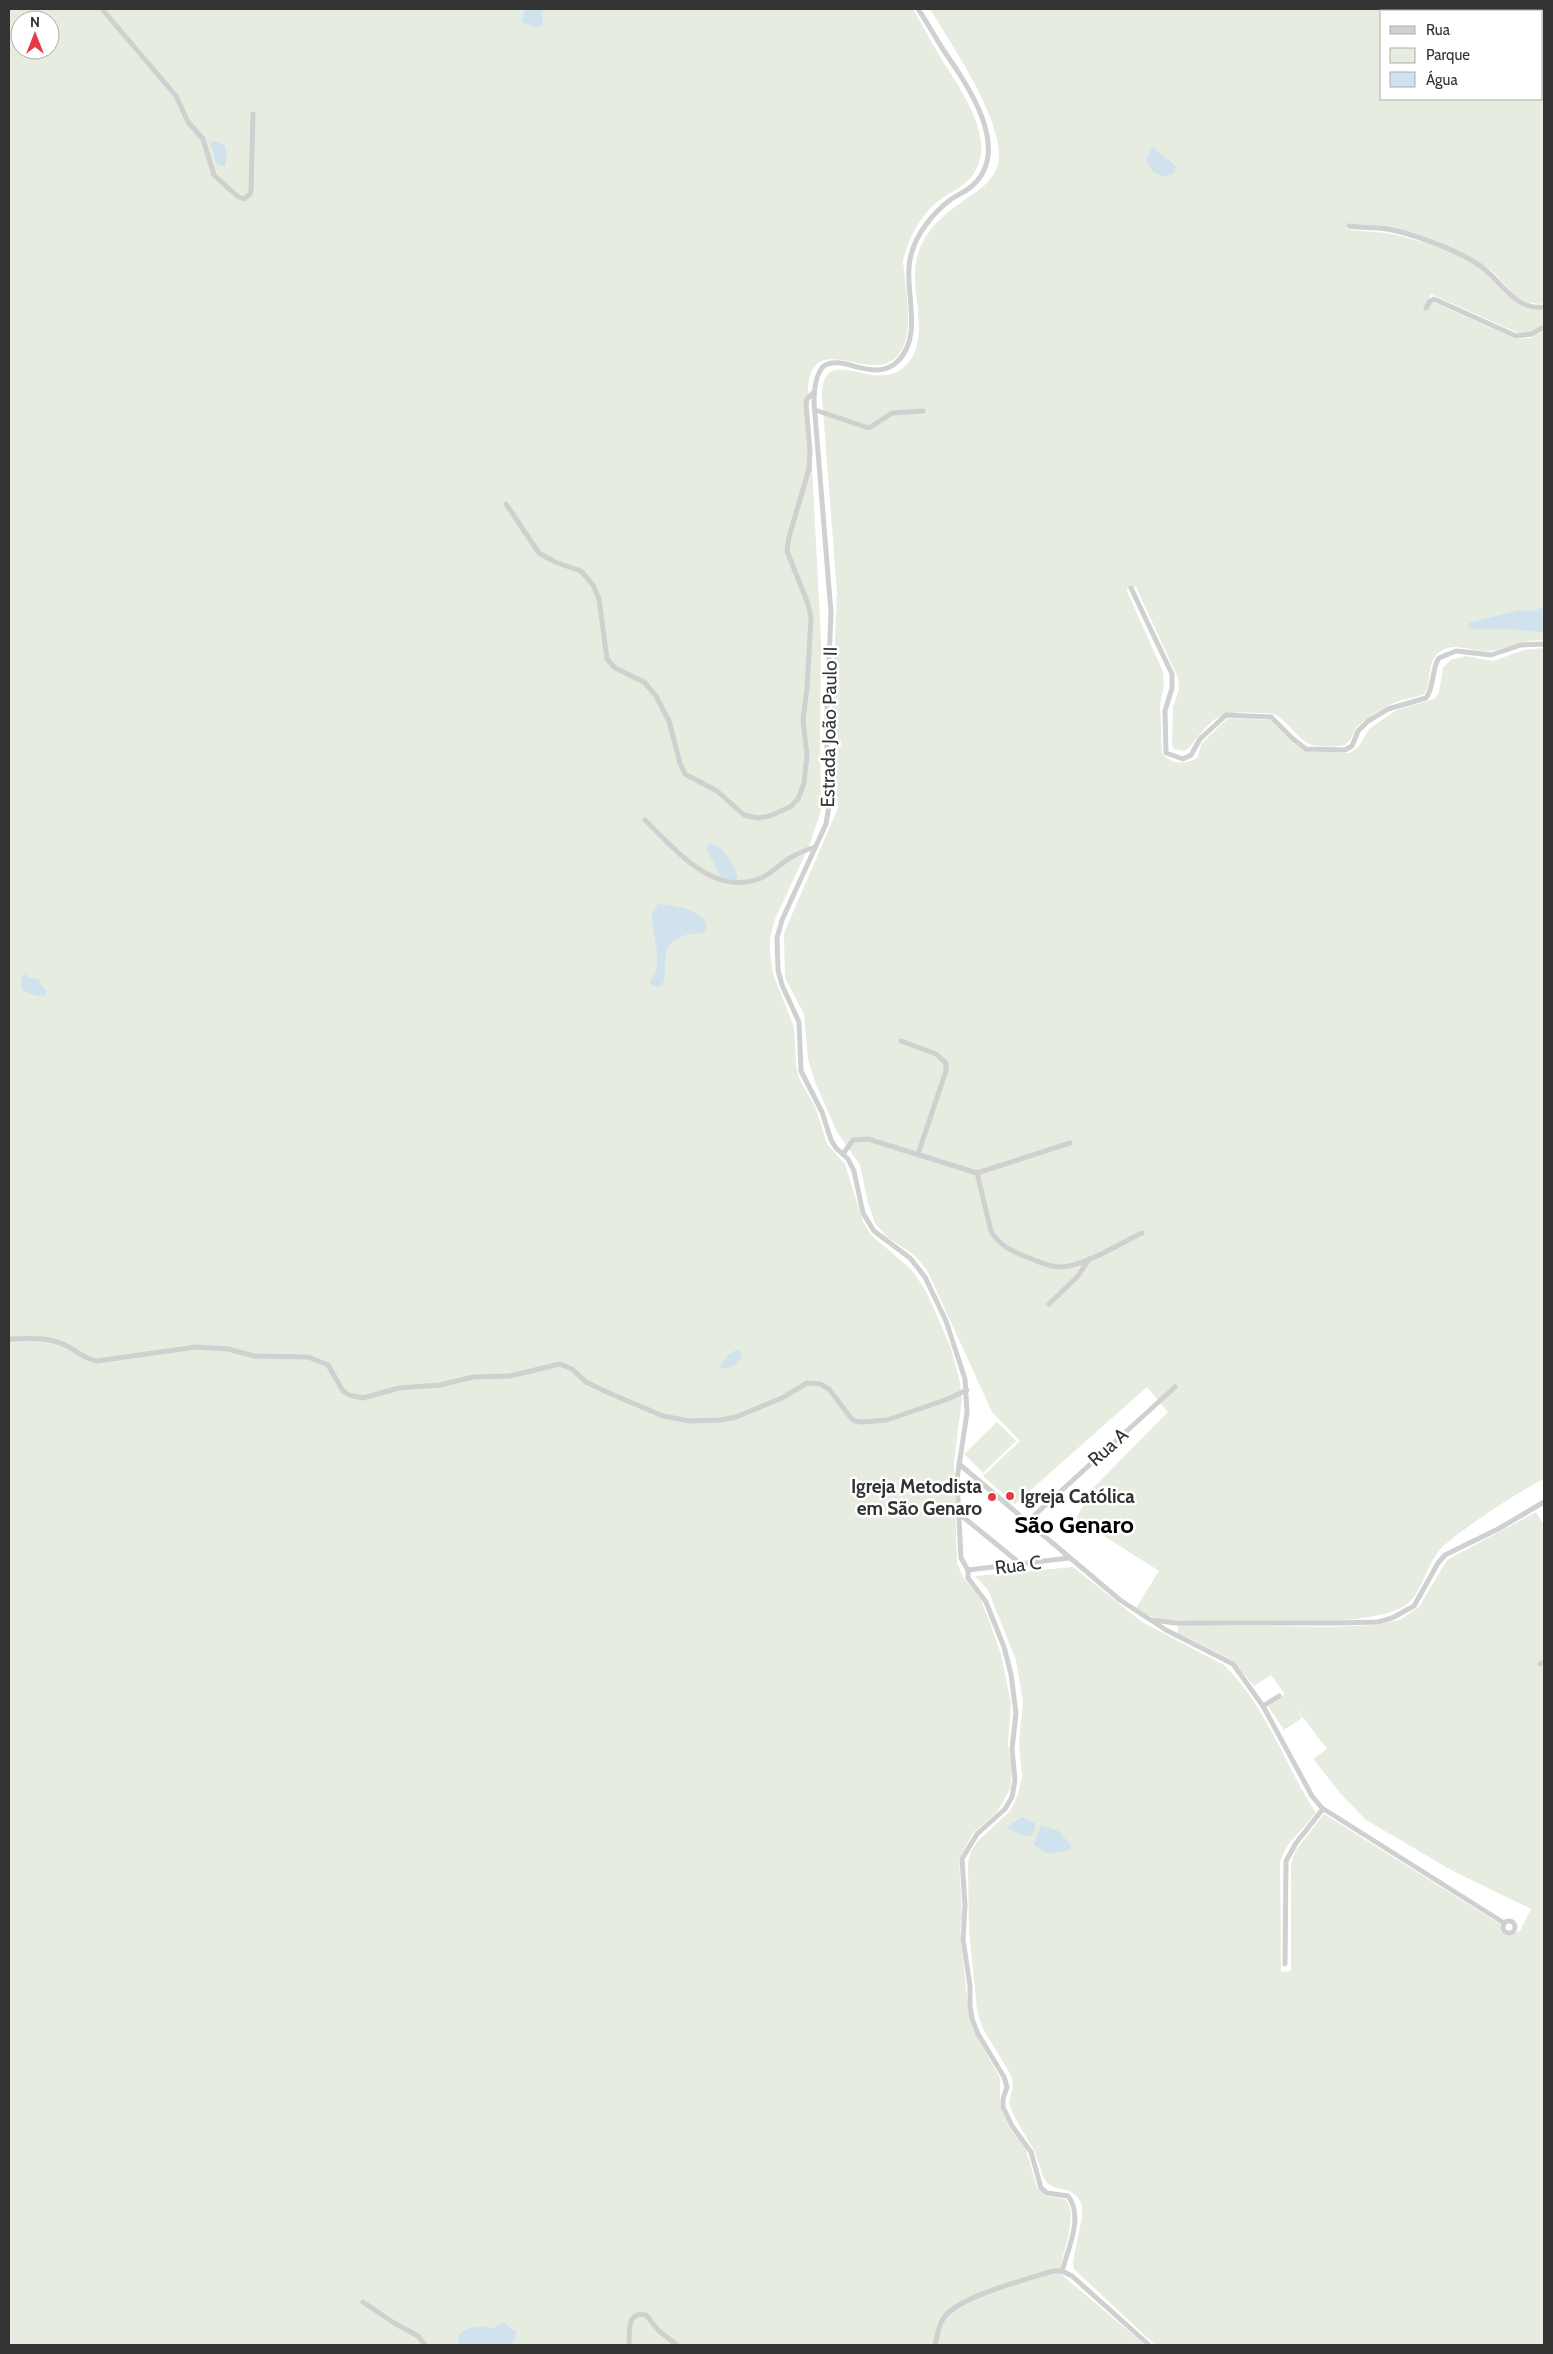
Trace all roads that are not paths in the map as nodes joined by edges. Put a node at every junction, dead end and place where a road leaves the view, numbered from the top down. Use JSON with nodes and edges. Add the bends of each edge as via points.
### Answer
{"nodes":[{"id":1,"x":102,"y":9,"type":"edge"},
{"id":2,"x":918,"y":9,"type":"edge"},
{"id":3,"x":253,"y":114,"type":"dead end"},
{"id":4,"x":1348,"y":226,"type":"dead end"},
{"id":5,"x":1544,"y":307,"type":"edge"},
{"id":6,"x":1426,"y":308,"type":"dead end"},
{"id":7,"x":1544,"y":328,"type":"edge"},
{"id":8,"x":814,"y":392,"type":"junction"},
{"id":9,"x":815,"y":410,"type":"junction"},
{"id":10,"x":923,"y":411,"type":"dead end"},
{"id":11,"x":506,"y":504,"type":"dead end"},
{"id":12,"x":1131,"y":588,"type":"dead end"},
{"id":13,"x":1544,"y":644,"type":"edge"},
{"id":14,"x":645,"y":820,"type":"dead end"},
{"id":15,"x":815,"y":847,"type":"junction"},
{"id":16,"x":901,"y":1041,"type":"dead end"},
{"id":17,"x":1070,"y":1143,"type":"dead end"},
{"id":18,"x":843,"y":1154,"type":"junction"},
{"id":19,"x":918,"y":1154,"type":"junction"},
{"id":20,"x":977,"y":1173,"type":"junction"},
{"id":21,"x":1142,"y":1233,"type":"dead end"},
{"id":22,"x":1089,"y":1259,"type":"junction"},
{"id":23,"x":1049,"y":1304,"type":"dead end"},
{"id":24,"x":9,"y":1339,"type":"edge"},
{"id":25,"x":1175,"y":1387,"type":"dead end"},
{"id":26,"x":967,"y":1390,"type":"junction"},
{"id":27,"x":958,"y":1464,"type":"junction"},
{"id":28,"x":1544,"y":1502,"type":"edge"},
{"id":29,"x":957,"y":1512,"type":"junction"},
{"id":30,"x":1027,"y":1522,"type":"junction"},
{"id":31,"x":1069,"y":1558,"type":"junction"},
{"id":32,"x":1022,"y":1565,"type":"junction"},
{"id":33,"x":968,"y":1570,"type":"junction"},
{"id":34,"x":1145,"y":1617,"type":"junction"},
{"id":35,"x":1279,"y":1696,"type":"dead end"},
{"id":36,"x":1263,"y":1706,"type":"junction"},
{"id":37,"x":1323,"y":1809,"type":"junction"},
{"id":38,"x":1504,"y":1923,"type":"dead end"},
{"id":39,"x":1285,"y":1964,"type":"dead end"},
{"id":40,"x":1062,"y":2272,"type":"junction"},
{"id":41,"x":363,"y":2302,"type":"dead end"},
{"id":42,"x":425,"y":2345,"type":"edge"},
{"id":43,"x":629,"y":2345,"type":"edge"},
{"id":44,"x":677,"y":2345,"type":"edge"},
{"id":45,"x":935,"y":2345,"type":"edge"},
{"id":46,"x":1149,"y":2345,"type":"edge"}],
"edges":[{"from":1,"to":3,"type":"street","via":[[176,96],[188,122],[203,139],[214,175],[244,199],[251,190]]},
{"from":2,"to":8,"type":"street","name":"Estrada João Paulo II","via":[[974,98],[988,138],[988,162],[971,187],[938,210],[913,247],[908,272],[911,330],[902,356],[892,366],[877,370],[843,363],[826,364],[818,373]]},
{"from":4,"to":5,"type":"street","via":[[1396,231],[1462,255],[1484,267],[1519,302]]},
{"from":6,"to":7,"type":"street","via":[[1434,299],[1516,336],[1526,336]]},
{"from":8,"to":9,"type":"street","name":"Estrada João Paulo II"},
{"from":8,"to":11,"type":"street","via":[[806,404],[809,469],[787,551],[811,617],[803,720],[807,755],[798,799],[770,816],[744,815],[717,791],[685,774],[669,721],[656,696],[644,682],[615,668],[607,659],[599,599],[593,585],[581,571],[538,553]]},
{"from":9,"to":10,"type":"street","via":[[869,428],[892,413]]},
{"from":9,"to":15,"type":"street","name":"Estrada João Paulo II","via":[[831,613],[826,734],[830,810]]},
{"from":12,"to":13,"type":"street","via":[[1172,674],[1172,688],[1165,711],[1166,753],[1183,759],[1192,755],[1200,739],[1221,718],[1232,714],[1271,717],[1306,748],[1345,750],[1352,746],[1358,731],[1388,709],[1426,698],[1439,658],[1456,651],[1491,655],[1521,645]]},
{"from":14,"to":15,"type":"street","via":[[693,864],[729,884],[760,878]]},
{"from":15,"to":18,"type":"street","name":"Estrada João Paulo II","via":[[782,920],[777,938],[778,970],[799,1022],[801,1071],[822,1112],[831,1140]]},
{"from":16,"to":19,"type":"street","via":[[936,1054],[946,1064]]},
{"from":17,"to":20,"type":"street"},
{"from":18,"to":19,"type":"street","via":[[854,1140],[862,1139]]},
{"from":18,"to":26,"type":"street","name":"Estrada João Paulo II","via":[[854,1171],[867,1221],[884,1240],[910,1258],[925,1277],[946,1321]]},
{"from":19,"to":20,"type":"street"},
{"from":20,"to":22,"type":"street","via":[[991,1231],[1002,1245],[1054,1267],[1070,1266]]},
{"from":21,"to":22,"type":"street"},
{"from":22,"to":23,"type":"street","via":[[1078,1276]]},
{"from":24,"to":26,"type":"street","via":[[48,1339],[97,1361],[196,1347],[228,1349],[254,1356],[308,1357],[328,1365],[349,1395],[363,1398],[399,1388],[440,1385],[473,1377],[510,1376],[560,1364],[572,1369],[592,1386],[617,1397],[663,1416],[690,1421],[736,1417],[782,1398],[807,1383],[829,1389],[850,1417],[862,1422],[887,1420]]},
{"from":25,"to":30,"type":"street","name":"Rua A"},
{"from":26,"to":27,"type":"street","name":"Estrada João Paulo II","via":[[967,1413]]},
{"from":27,"to":29,"type":"street","name":"Estrada João Paulo II"},
{"from":27,"to":30,"type":"street"},
{"from":28,"to":34,"type":"street","via":[[1498,1530],[1445,1555],[1414,1606],[1392,1618],[1368,1622],[1287,1624],[1164,1622]]},
{"from":29,"to":32,"type":"street"},
{"from":29,"to":33,"type":"street","name":"Estrada João Paulo II","via":[[961,1558]]},
{"from":30,"to":31,"type":"street"},
{"from":31,"to":32,"type":"street","name":"Rua C"},
{"from":31,"to":34,"type":"street"},
{"from":32,"to":33,"type":"street","name":"Rua C"},
{"from":33,"to":40,"type":"street","name":"Estrada João Paulo II","via":[[968,1578],[986,1602],[1004,1648],[1016,1713],[1012,1797],[1005,1809],[977,1834],[962,1859],[963,1939],[972,2019],[1004,2078],[1007,2087],[1002,2099],[1003,2107],[1031,2152],[1042,2188],[1047,2193],[1068,2196],[1074,2208],[1074,2226]]},
{"from":34,"to":36,"type":"street","via":[[1228,1660]]},
{"from":35,"to":36,"type":"street"},
{"from":36,"to":37,"type":"street","via":[[1312,1796]]},
{"from":37,"to":38,"type":"street"},
{"from":37,"to":39,"type":"street","via":[[1286,1861]]},
{"from":40,"to":45,"type":"street","via":[[1054,2271],[984,2294],[957,2307],[942,2319]]},
{"from":40,"to":46,"type":"street","via":[[1088,2288]]},
{"from":41,"to":42,"type":"street","via":[[418,2336]]},
{"from":43,"to":44,"type":"street","via":[[631,2319],[635,2315],[646,2314],[658,2331]]}]}
